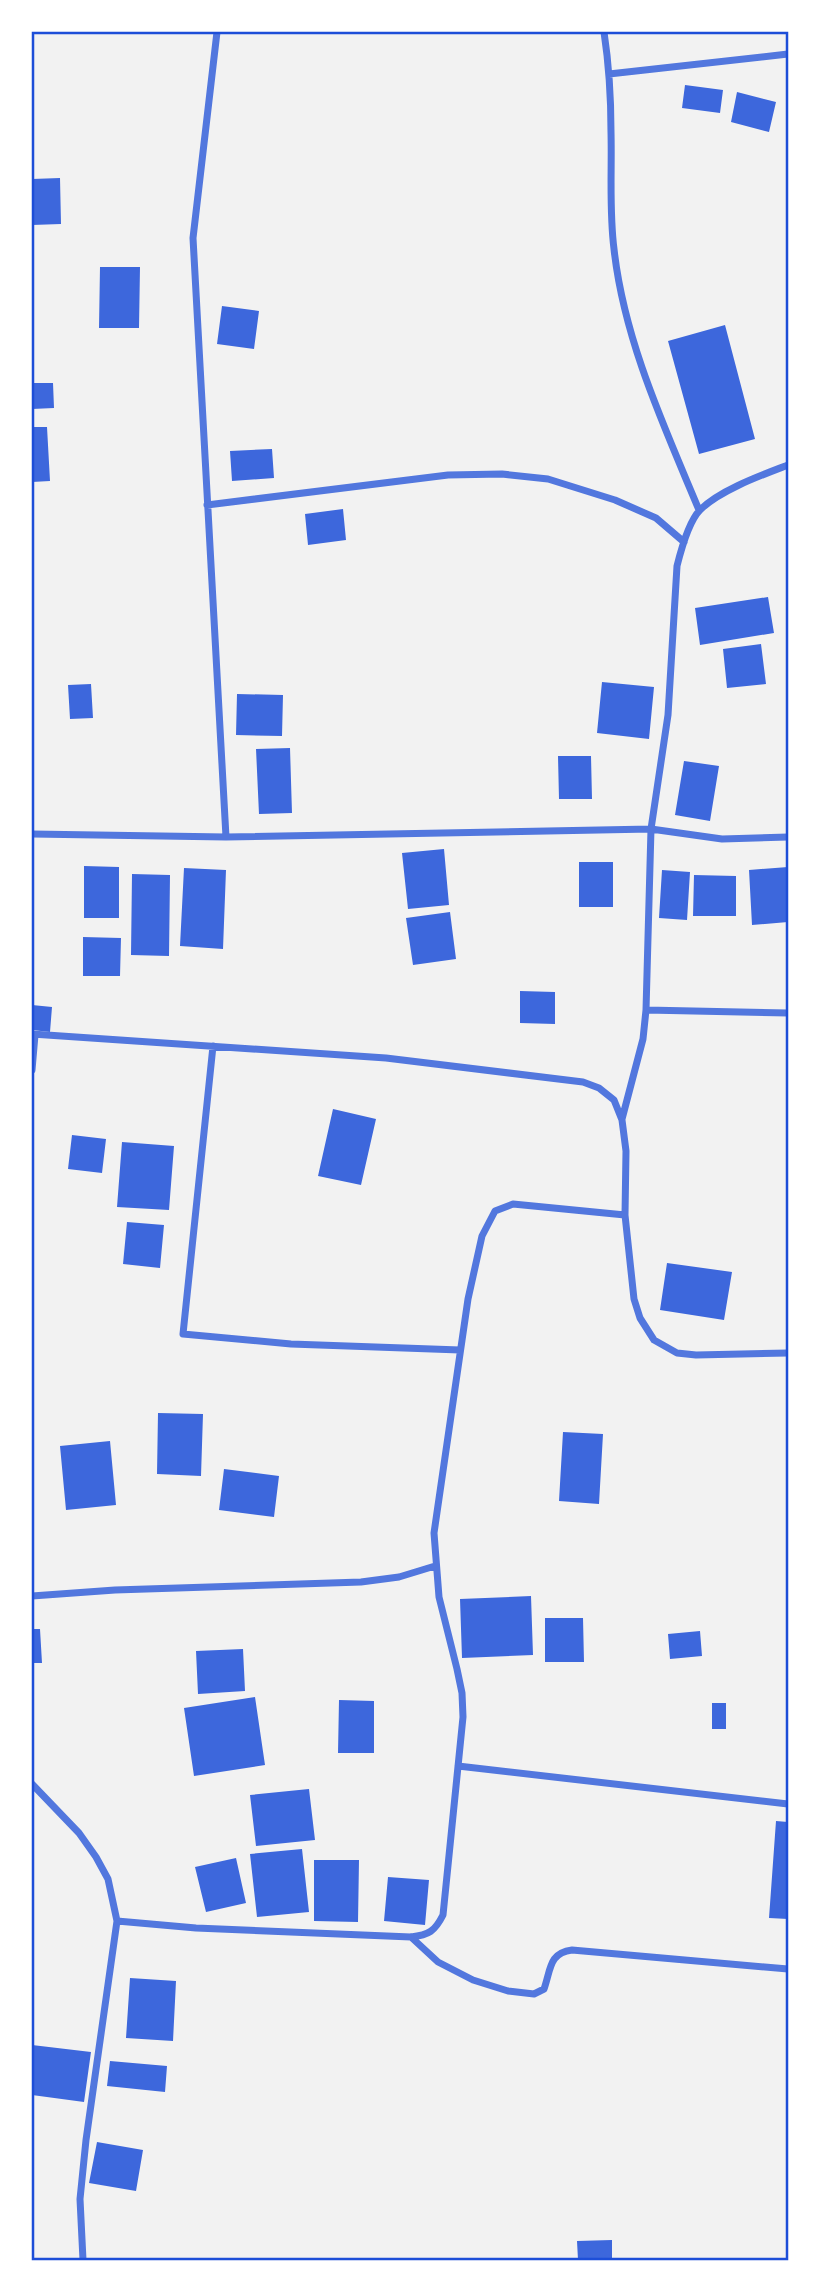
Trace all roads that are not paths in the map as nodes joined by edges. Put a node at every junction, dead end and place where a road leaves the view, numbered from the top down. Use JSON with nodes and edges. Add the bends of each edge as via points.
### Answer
{"nodes":[{"id":1,"x":217,"y":32,"type":"edge"},
{"id":2,"x":604,"y":32,"type":"edge"},
{"id":3,"x":789,"y":54,"type":"edge"},
{"id":4,"x":609,"y":74,"type":"junction"},
{"id":5,"x":789,"y":465,"type":"edge"},
{"id":6,"x":207,"y":505,"type":"junction"},
{"id":7,"x":699,"y":510,"type":"junction"},
{"id":8,"x":684,"y":542,"type":"junction"},
{"id":9,"x":651,"y":829,"type":"junction"},
{"id":10,"x":32,"y":834,"type":"edge"},
{"id":11,"x":226,"y":837,"type":"junction"},
{"id":12,"x":789,"y":837,"type":"edge"},
{"id":13,"x":646,"y":1010,"type":"junction"},
{"id":14,"x":789,"y":1013,"type":"edge"},
{"id":15,"x":33,"y":1035,"type":"edge"},
{"id":16,"x":213,"y":1046,"type":"junction"},
{"id":17,"x":32,"y":1070,"type":"edge"},
{"id":18,"x":622,"y":1120,"type":"junction"},
{"id":19,"x":625,"y":1215,"type":"junction"},
{"id":20,"x":460,"y":1350,"type":"junction"},
{"id":21,"x":789,"y":1353,"type":"edge"},
{"id":22,"x":435,"y":1566,"type":"junction"},
{"id":23,"x":32,"y":1596,"type":"edge"},
{"id":24,"x":458,"y":1766,"type":"junction"},
{"id":25,"x":32,"y":1784,"type":"edge"},
{"id":26,"x":789,"y":1804,"type":"edge"},
{"id":27,"x":117,"y":1921,"type":"junction"},
{"id":28,"x":411,"y":1937,"type":"junction"},
{"id":29,"x":789,"y":1969,"type":"edge"},
{"id":30,"x":83,"y":2260,"type":"edge"}],
"edges":[{"from":1,"to":6,"type":"street","via":[[193,238]]},
{"from":2,"to":4,"type":"street"},
{"from":3,"to":4,"type":"street"},
{"from":4,"to":7,"type":"street","via":[[613,248],[620,288],[649,387]]},
{"from":5,"to":7,"type":"street","via":[[730,490]]},
{"from":6,"to":8,"type":"street","via":[[448,475],[502,474],[548,479],[615,499],[656,518]]},
{"from":6,"to":11,"type":"street"},
{"from":7,"to":8,"type":"street"},
{"from":8,"to":9,"type":"street","via":[[677,565],[668,715]]},
{"from":9,"to":11,"type":"street"},
{"from":9,"to":12,"type":"street","via":[[722,839]]},
{"from":9,"to":13,"type":"street"},
{"from":10,"to":11,"type":"street"},
{"from":13,"to":14,"type":"street"},
{"from":13,"to":18,"type":"street"},
{"from":15,"to":16,"type":"street"},
{"from":15,"to":17,"type":"street"},
{"from":16,"to":18,"type":"street","via":[[386,1058],[583,1082],[614,1100]]},
{"from":16,"to":20,"type":"street","via":[[183,1334],[291,1344]]},
{"from":18,"to":19,"type":"street"},
{"from":19,"to":20,"type":"street","via":[[513,1204],[495,1211],[482,1236]]},
{"from":19,"to":21,"type":"street","via":[[634,1299],[654,1340],[677,1353],[696,1355]]},
{"from":20,"to":22,"type":"street","via":[[434,1533]]},
{"from":22,"to":23,"type":"street","via":[[361,1582]]},
{"from":22,"to":24,"type":"street","via":[[462,1693]]},
{"from":24,"to":26,"type":"street"},
{"from":24,"to":28,"type":"street","via":[[443,1914],[428,1935]]},
{"from":25,"to":27,"type":"street","via":[[96,1857],[108,1879]]},
{"from":27,"to":28,"type":"street"},
{"from":27,"to":30,"type":"street","via":[[80,2199]]},
{"from":28,"to":29,"type":"street","via":[[438,1962],[473,1980],[534,1994],[544,1989],[554,1958],[572,1950]]}]}
